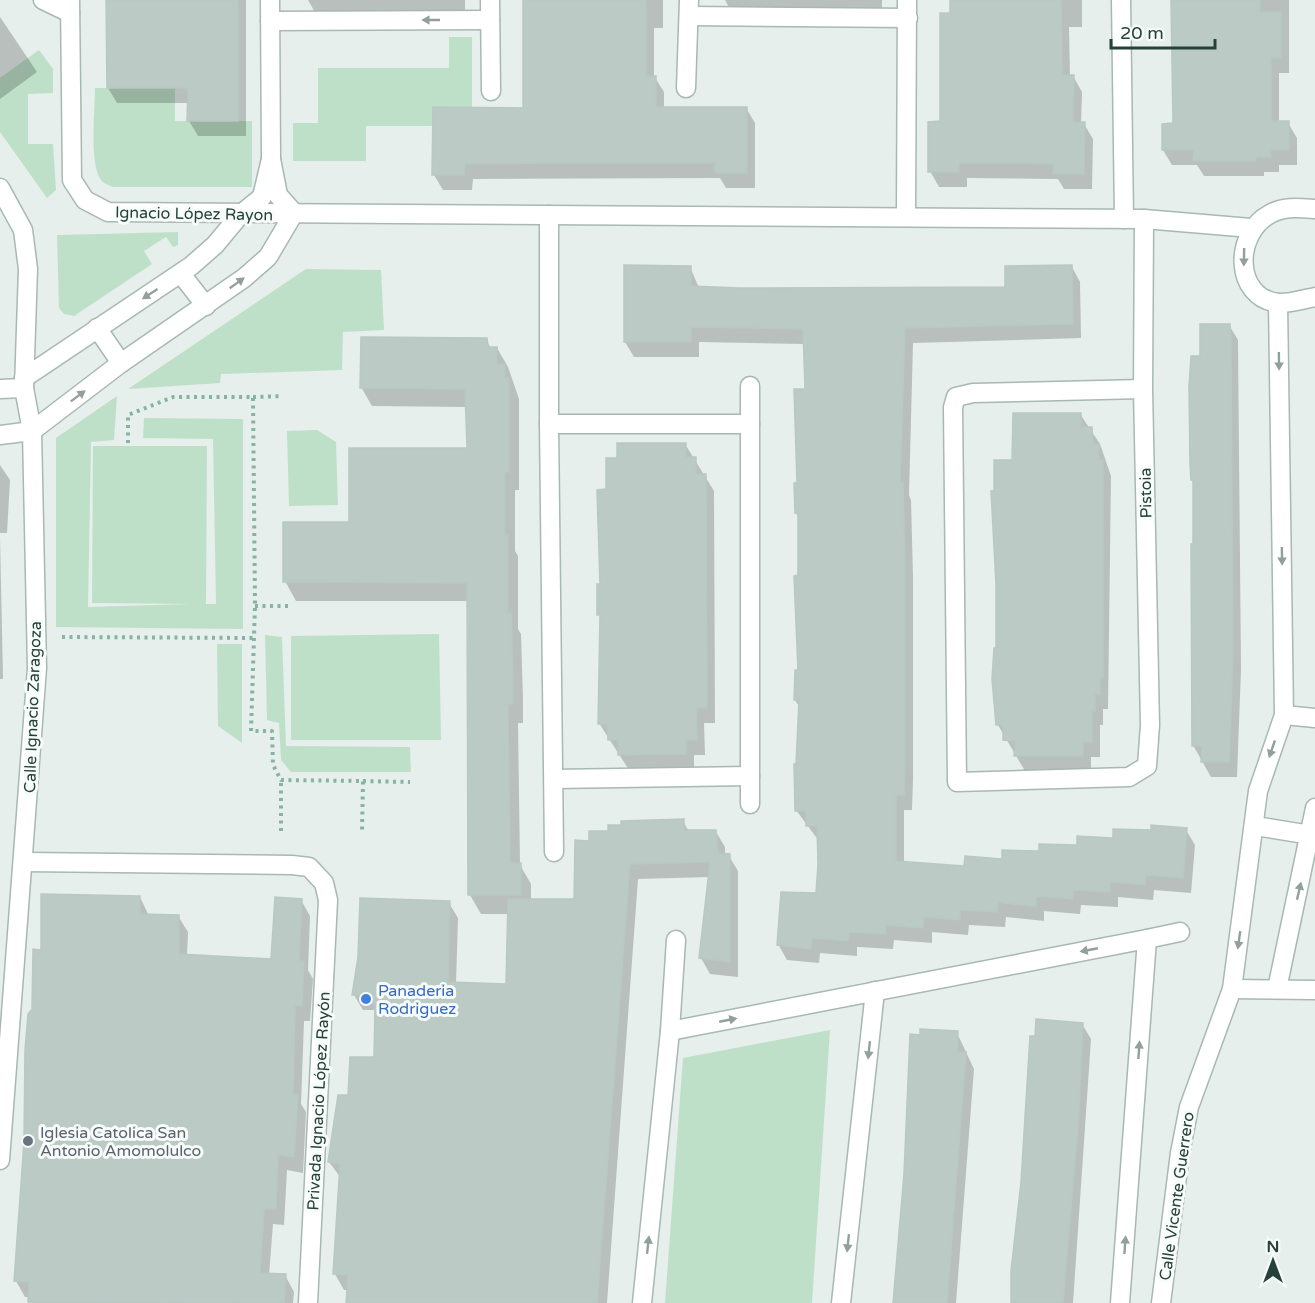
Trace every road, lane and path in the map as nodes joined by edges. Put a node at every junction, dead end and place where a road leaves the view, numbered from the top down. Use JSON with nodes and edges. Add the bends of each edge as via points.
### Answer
{"nodes":[{"id":1,"x":43,"y":0,"type":"edge"},
{"id":2,"x":270,"y":0,"type":"edge"},
{"id":3,"x":490,"y":0,"type":"edge"},
{"id":4,"x":908,"y":0,"type":"edge"},
{"id":5,"x":1121,"y":0,"type":"edge"},
{"id":6,"x":70,"y":6,"type":"edge"},
{"id":7,"x":689,"y":8,"type":"edge"},
{"id":8,"x":908,"y":18,"type":"junction"},
{"id":9,"x":490,"y":20,"type":"junction"},
{"id":10,"x":270,"y":21,"type":"junction"},
{"id":11,"x":686,"y":88,"type":"dead end"},
{"id":12,"x":491,"y":91,"type":"dead end"},
{"id":13,"x":271,"y":159,"type":"junction"},
{"id":14,"x":0,"y":188,"type":"edge"},
{"id":15,"x":1315,"y":209,"type":"edge"},
{"id":16,"x":294,"y":213,"type":"junction"},
{"id":17,"x":240,"y":214,"type":"junction"},
{"id":18,"x":549,"y":215,"type":"junction"},
{"id":19,"x":906,"y":217,"type":"junction"},
{"id":20,"x":1124,"y":219,"type":"junction"},
{"id":21,"x":1144,"y":219,"type":"junction"},
{"id":22,"x":1251,"y":228,"type":"junction"},
{"id":23,"x":182,"y":274,"type":"junction"},
{"id":24,"x":1315,"y":297,"type":"edge"},
{"id":25,"x":1278,"y":303,"type":"junction"},
{"id":26,"x":206,"y":306,"type":"junction"},
{"id":27,"x":97,"y":328,"type":"junction"},
{"id":28,"x":121,"y":363,"type":"junction"},
{"id":29,"x":24,"y":383,"type":"junction"},
{"id":30,"x":750,"y":386,"type":"dead end"},
{"id":31,"x":0,"y":389,"type":"edge"},
{"id":32,"x":1143,"y":389,"type":"junction"},
{"id":33,"x":283,"y":396,"type":"dead end"},
{"id":34,"x":253,"y":397,"type":"junction"},
{"id":35,"x":549,"y":424,"type":"junction"},
{"id":36,"x":750,"y":424,"type":"junction"},
{"id":37,"x":32,"y":431,"type":"junction"},
{"id":38,"x":0,"y":435,"type":"edge"},
{"id":39,"x":128,"y":443,"type":"dead end"},
{"id":40,"x":255,"y":606,"type":"junction"},
{"id":41,"x":289,"y":606,"type":"dead end"},
{"id":42,"x":54,"y":637,"type":"dead end"},
{"id":43,"x":253,"y":638,"type":"junction"},
{"id":44,"x":1284,"y":715,"type":"junction"},
{"id":45,"x":1315,"y":718,"type":"edge"},
{"id":46,"x":750,"y":776,"type":"junction"},
{"id":47,"x":554,"y":778,"type":"junction"},
{"id":48,"x":281,"y":780,"type":"junction"},
{"id":49,"x":363,"y":782,"type":"junction"},
{"id":50,"x":410,"y":782,"type":"dead end"},
{"id":51,"x":750,"y":804,"type":"dead end"},
{"id":52,"x":1315,"y":808,"type":"edge"},
{"id":53,"x":1255,"y":826,"type":"junction"},
{"id":54,"x":281,"y":831,"type":"dead end"},
{"id":55,"x":362,"y":831,"type":"dead end"},
{"id":56,"x":1311,"y":835,"type":"junction"},
{"id":57,"x":554,"y":852,"type":"dead end"},
{"id":58,"x":24,"y":862,"type":"junction"},
{"id":59,"x":1180,"y":932,"type":"dead end"},
{"id":60,"x":1147,"y":939,"type":"junction"},
{"id":61,"x":676,"y":940,"type":"dead end"},
{"id":62,"x":1232,"y":989,"type":"junction"},
{"id":63,"x":1277,"y":989,"type":"junction"},
{"id":64,"x":1315,"y":990,"type":"edge"},
{"id":65,"x":875,"y":991,"type":"junction"},
{"id":66,"x":670,"y":1031,"type":"junction"},
{"id":67,"x":0,"y":1160,"type":"edge"},
{"id":68,"x":308,"y":1303,"type":"edge"},
{"id":69,"x":642,"y":1303,"type":"edge"},
{"id":70,"x":841,"y":1303,"type":"edge"},
{"id":71,"x":1120,"y":1303,"type":"edge"},
{"id":72,"x":1161,"y":1303,"type":"edge"}],
"edges":[{"from":1,"to":6,"type":"street"},
{"from":2,"to":10,"type":"street"},
{"from":3,"to":9,"type":"street"},
{"from":4,"to":8,"type":"street"},
{"from":5,"to":20,"type":"street"},
{"from":6,"to":17,"type":"street","name":"Ignacio López Rayon","via":[[72,180],[85,200],[108,212]]},
{"from":7,"to":8,"type":"street"},
{"from":7,"to":11,"type":"street"},
{"from":8,"to":19,"type":"street"},
{"from":9,"to":10,"type":"street","one_way":true},
{"from":9,"to":12,"type":"street"},
{"from":10,"to":13,"type":"street"},
{"from":13,"to":16,"type":"street","via":[[278,195]]},
{"from":13,"to":17,"type":"street","via":[[262,197]]},
{"from":14,"to":29,"type":"street","name":"Calle Ignacio Zaragoza","via":[[23,230],[28,269]]},
{"from":15,"to":22,"type":"street","via":[[1292,207],[1270,213]]},
{"from":16,"to":17,"type":"street","name":"Ignacio López Rayon"},
{"from":16,"to":18,"type":"street","name":"Ignacio López Rayon"},
{"from":26,"to":16,"type":"street","one_way":true,"via":[[268,257]]},
{"from":17,"to":23,"type":"street"},
{"from":18,"to":19,"type":"street","name":"Ignacio López Rayon"},
{"from":18,"to":35,"type":"street"},
{"from":19,"to":20,"type":"street","name":"Ignacio López Rayon"},
{"from":20,"to":21,"type":"street","name":"Ignacio López Rayon"},
{"from":21,"to":22,"type":"street","name":"Ignacio López Rayon"},
{"from":21,"to":32,"type":"street","name":"Pistoia"},
{"from":22,"to":25,"type":"street","one_way":true,"via":[[1244,246],[1243,267],[1250,284]]},
{"from":23,"to":26,"type":"street"},
{"from":23,"to":27,"type":"street","one_way":true},
{"from":24,"to":25,"type":"street"},
{"from":25,"to":44,"type":"street","name":"Calle Vicente Guerrero","one_way":true},
{"from":26,"to":28,"type":"street"},
{"from":27,"to":28,"type":"street"},
{"from":27,"to":29,"type":"street"},
{"from":37,"to":28,"type":"street","one_way":true},
{"from":29,"to":31,"type":"street"},
{"from":29,"to":37,"type":"street","name":"Calle Ignacio Zaragoza"},
{"from":30,"to":36,"type":"street"},
{"from":32,"to":32,"type":"street","name":"Pistoia","via":[[973,393],[956,397],[953,418],[957,782],[1129,777],[1148,766]]},
{"from":33,"to":34,"type":"path"},
{"from":34,"to":39,"type":"path","via":[[173,397],[128,415]]},
{"from":34,"to":40,"type":"path"},
{"from":35,"to":36,"type":"street"},
{"from":35,"to":47,"type":"street"},
{"from":36,"to":46,"type":"street"},
{"from":37,"to":38,"type":"street"},
{"from":37,"to":58,"type":"street","name":"Calle Ignacio Zaragoza","via":[[37,668]]},
{"from":40,"to":41,"type":"path"},
{"from":40,"to":43,"type":"path"},
{"from":42,"to":43,"type":"path"},
{"from":43,"to":48,"type":"path","via":[[251,731],[272,731],[273,765]]},
{"from":44,"to":45,"type":"street"},
{"from":44,"to":53,"type":"street","name":"Calle Vicente Guerrero","one_way":true,"via":[[1258,791]]},
{"from":46,"to":47,"type":"street"},
{"from":46,"to":51,"type":"street"},
{"from":47,"to":57,"type":"street"},
{"from":48,"to":49,"type":"path"},
{"from":48,"to":54,"type":"path"},
{"from":49,"to":50,"type":"path"},
{"from":49,"to":55,"type":"path"},
{"from":52,"to":56,"type":"street"},
{"from":53,"to":56,"type":"street"},
{"from":53,"to":62,"type":"street","name":"Calle Vicente Guerrero","one_way":true},
{"from":63,"to":56,"type":"street","one_way":true},
{"from":58,"to":67,"type":"street","name":"Calle Ignacio Zaragoza"},
{"from":58,"to":68,"type":"street","name":"Privada Ignacio López Rayón","via":[[309,867],[324,883],[328,900]]},
{"from":59,"to":60,"type":"street"},
{"from":60,"to":65,"type":"street","one_way":true},
{"from":71,"to":60,"type":"street","one_way":true},
{"from":61,"to":66,"type":"street"},
{"from":62,"to":63,"type":"street"},
{"from":62,"to":72,"type":"street","name":"Calle Vicente Guerrero","via":[[1188,1107]]},
{"from":63,"to":64,"type":"street"},
{"from":66,"to":65,"type":"street","one_way":true},
{"from":65,"to":70,"type":"street","one_way":true},
{"from":69,"to":66,"type":"street","one_way":true}]}
